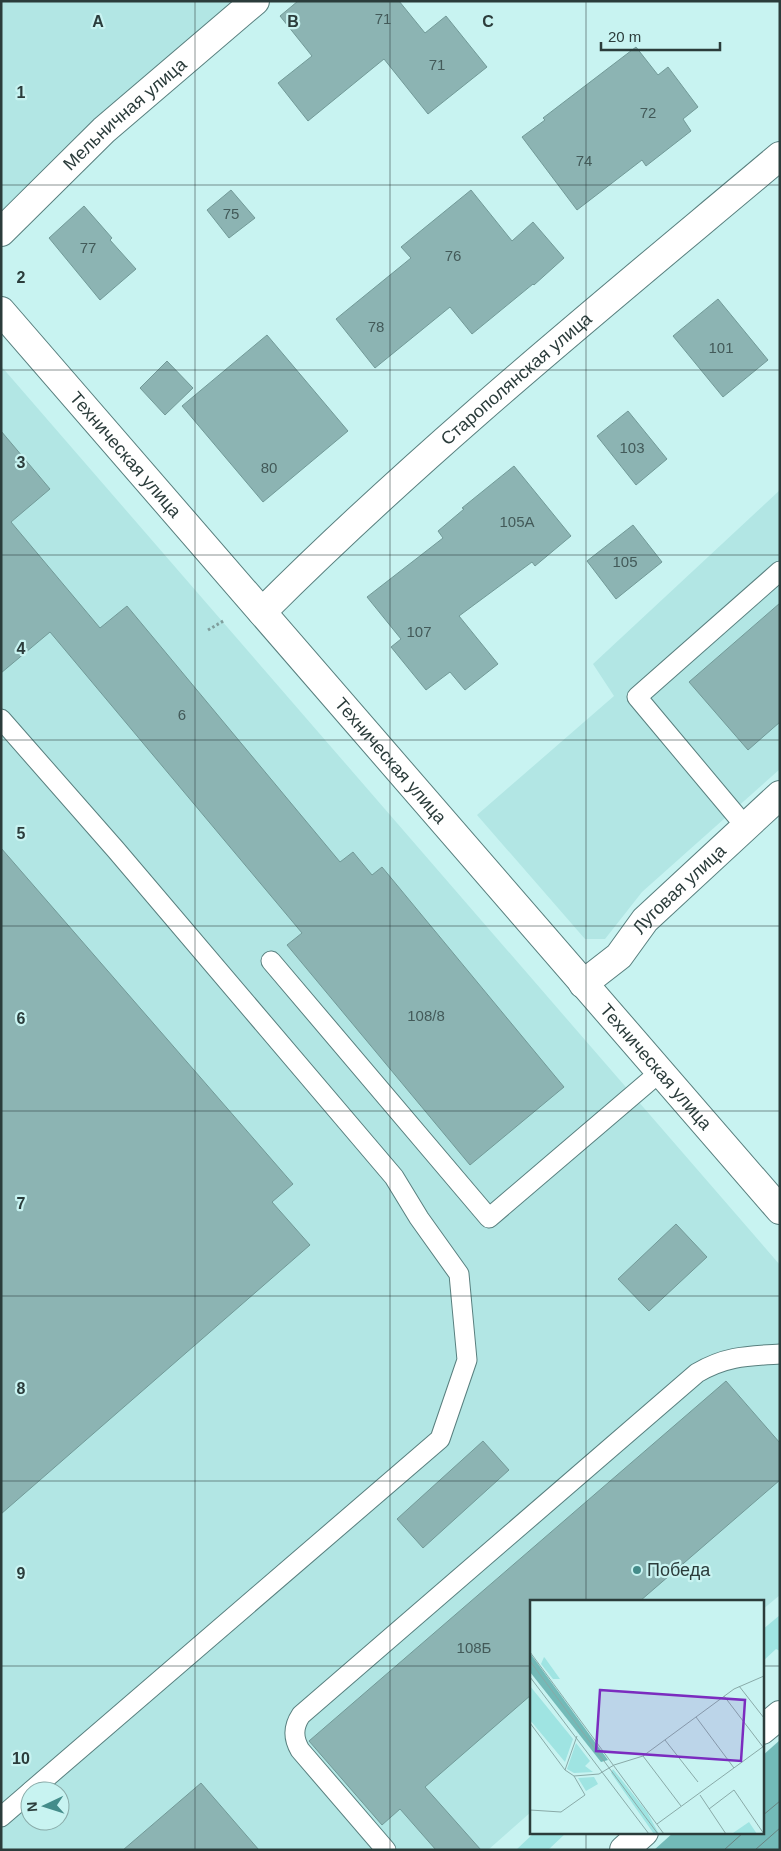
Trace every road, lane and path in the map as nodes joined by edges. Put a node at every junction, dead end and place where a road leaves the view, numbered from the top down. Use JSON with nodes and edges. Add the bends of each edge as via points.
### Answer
{"nodes":[{"id":1,"x":255,"y":1,"type":"edge"},
{"id":2,"x":780,"y":156,"type":"edge"},
{"id":3,"x":1,"y":232,"type":"edge"},
{"id":4,"x":1,"y":311,"type":"edge"},
{"id":5,"x":780,"y":571,"type":"edge"},
{"id":6,"x":262,"y":612,"type":"junction"},
{"id":7,"x":1,"y":719,"type":"edge"},
{"id":8,"x":780,"y":796,"type":"edge"},
{"id":9,"x":745,"y":826,"type":"junction"},
{"id":10,"x":271,"y":961,"type":"dead end"},
{"id":11,"x":583,"y":984,"type":"junction"},
{"id":12,"x":660,"y":1072,"type":"junction"},
{"id":13,"x":780,"y":1210,"type":"edge"},
{"id":14,"x":780,"y":1354,"type":"edge"},
{"id":15,"x":780,"y":1715,"type":"edge"},
{"id":16,"x":764,"y":1728,"type":"edge"},
{"id":17,"x":43,"y":1781,"type":"edge"},
{"id":18,"x":20,"y":1801,"type":"edge"},
{"id":19,"x":1,"y":1817,"type":"edge"},
{"id":20,"x":642,"y":1834,"type":"edge"},
{"id":21,"x":386,"y":1850,"type":"edge"},
{"id":22,"x":624,"y":1850,"type":"edge"}],
"edges":[{"from":1,"to":3,"type":"street","name":"Мельничная улица","via":[[104,130]]},
{"from":2,"to":6,"type":"street","name":"Старополянская улица","via":[[534,362],[375,503]]},
{"from":4,"to":6,"type":"street","name":"Техническая улица"},
{"from":5,"to":9,"type":"lane","via":[[637,697]]},
{"from":6,"to":11,"type":"street","name":"Техническая улица"},
{"from":7,"to":17,"type":"lane","via":[[394,1177],[459,1274],[467,1360],[440,1439]]},
{"from":8,"to":9,"type":"street","name":"Луговая улица"},
{"from":9,"to":11,"type":"street","name":"Луговая улица","via":[[645,920],[619,956]]},
{"from":10,"to":12,"type":"lane","via":[[489,1218]]},
{"from":11,"to":12,"type":"street","name":"Техническая улица"},
{"from":12,"to":13,"type":"street","name":"Техническая улица"},
{"from":14,"to":21,"type":"lane","via":[[729,1358],[697,1373],[301,1715],[294,1734],[300,1750]]},
{"from":15,"to":16,"type":"street"},
{"from":18,"to":19,"type":"lane"},
{"from":20,"to":22,"type":"street"}]}
